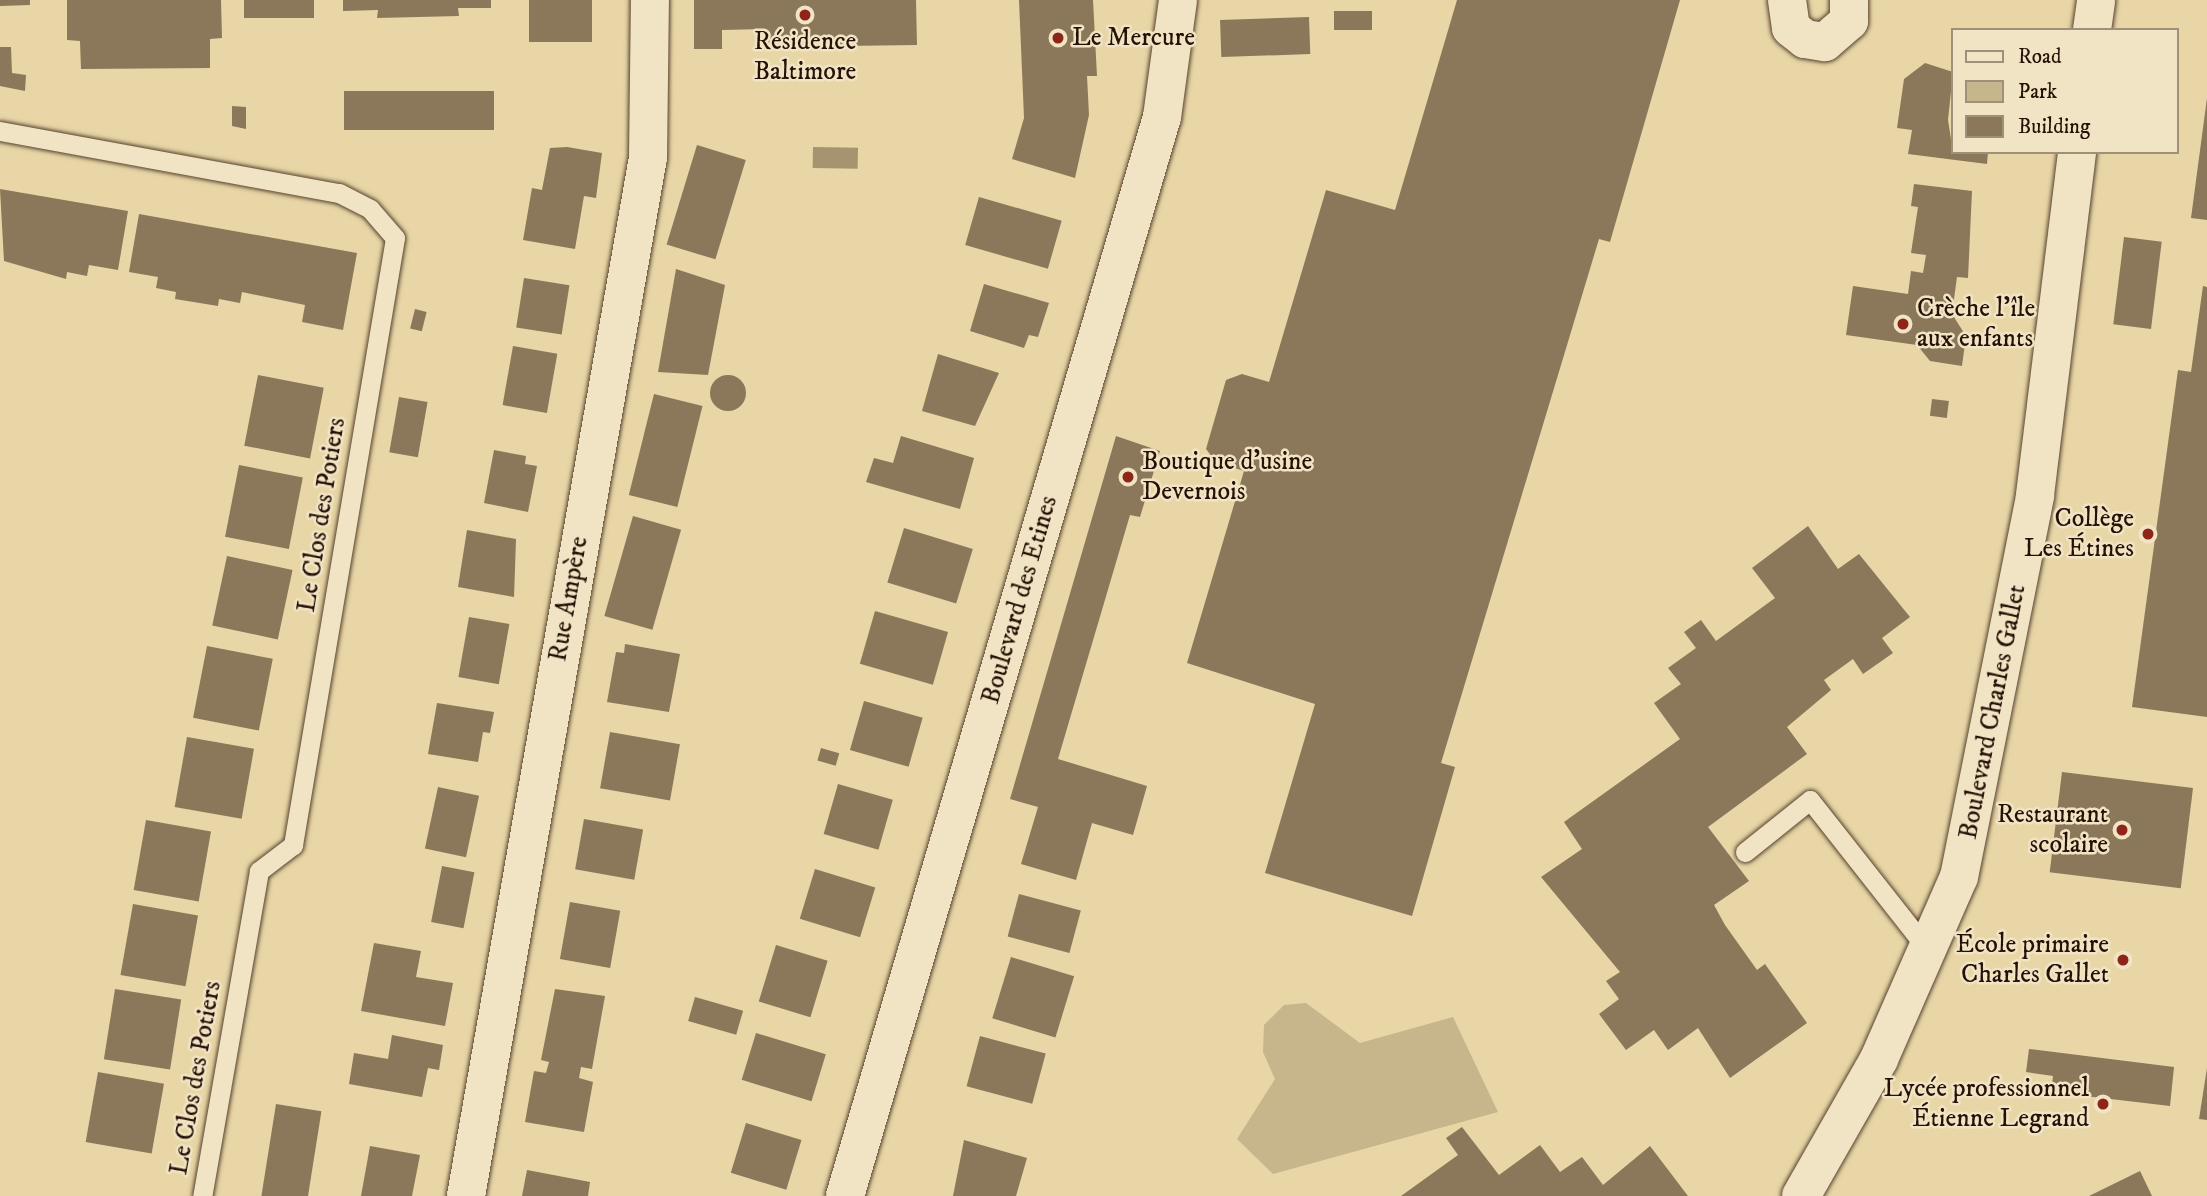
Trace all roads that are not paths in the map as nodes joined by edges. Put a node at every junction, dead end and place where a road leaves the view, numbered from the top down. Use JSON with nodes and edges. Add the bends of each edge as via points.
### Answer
{"nodes":[{"id":1,"x":650,"y":0,"type":"edge"},
{"id":2,"x":1178,"y":0,"type":"edge"},
{"id":3,"x":1787,"y":0,"type":"edge"},
{"id":4,"x":1849,"y":0,"type":"edge"},
{"id":5,"x":2096,"y":0,"type":"edge"},
{"id":6,"x":2092,"y":28,"type":"edge"},
{"id":7,"x":0,"y":131,"type":"edge"},
{"id":8,"x":2077,"y":154,"type":"edge"},
{"id":9,"x":1745,"y":852,"type":"dead end"},
{"id":10,"x":1928,"y":950,"type":"junction"},
{"id":11,"x":202,"y":1196,"type":"edge"},
{"id":12,"x":466,"y":1196,"type":"edge"},
{"id":13,"x":845,"y":1196,"type":"edge"},
{"id":14,"x":1801,"y":1196,"type":"edge"}],
"edges":[{"from":1,"to":12,"type":"street","name":"Rue Ampère","via":[[649,158]]},
{"from":2,"to":13,"type":"street","name":"Boulevard des Etines","via":[[1162,117]]},
{"from":3,"to":4,"type":"street","via":[[1791,28],[1815,42],[1843,30]]},
{"from":5,"to":6,"type":"street"},
{"from":7,"to":11,"type":"lane","name":"Le Clos des Potiers","via":[[339,193],[370,209],[395,238],[293,845],[260,871]]},
{"from":8,"to":10,"type":"street","name":"Boulevard Charles Gallet","via":[[2035,495],[1987,759],[1959,877]]},
{"from":9,"to":10,"type":"lane","via":[[1810,800]]},
{"from":10,"to":14,"type":"street","name":"Boulevard Charles Gallet","via":[[1833,1149]]}]}
